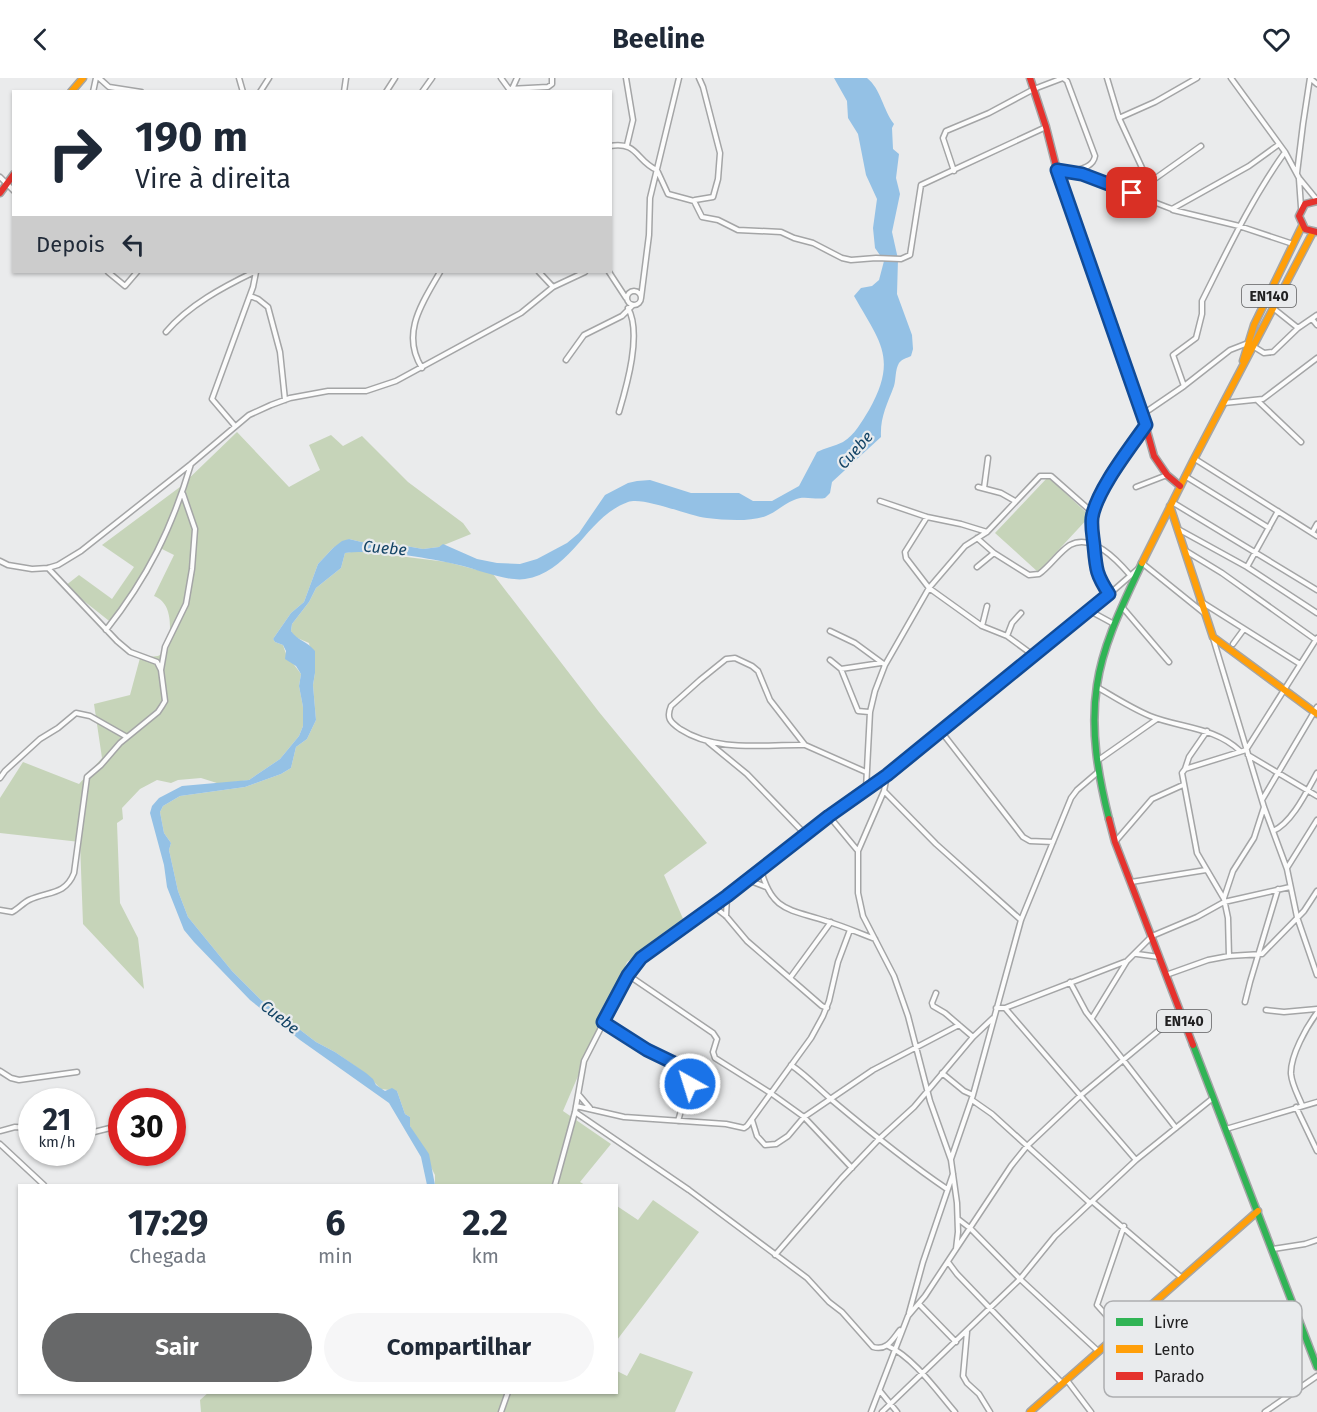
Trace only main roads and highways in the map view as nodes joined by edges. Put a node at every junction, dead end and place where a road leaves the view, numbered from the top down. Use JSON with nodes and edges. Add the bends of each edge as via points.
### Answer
{"nodes":[{"id":1,"x":83,"y":78,"type":"edge"},
{"id":2,"x":1030,"y":78,"type":"edge"},
{"id":3,"x":73,"y":90,"type":"edge"},
{"id":4,"x":12,"y":177,"type":"edge"},
{"id":5,"x":0,"y":193,"type":"edge"},
{"id":6,"x":1317,"y":200,"type":"edge"},
{"id":7,"x":1302,"y":226,"type":"junction"},
{"id":8,"x":1315,"y":232,"type":"edge"},
{"id":9,"x":1251,"y":345,"type":"junction"},
{"id":10,"x":1180,"y":486,"type":"junction"},
{"id":11,"x":1171,"y":503,"type":"junction"},
{"id":12,"x":1316,"y":711,"type":"edge"},
{"id":13,"x":1258,"y":1211,"type":"junction"},
{"id":14,"x":1156,"y":1301,"type":"edge"},
{"id":15,"x":1292,"y":1301,"type":"edge"},
{"id":16,"x":1302,"y":1327,"type":"edge"},
{"id":17,"x":1104,"y":1347,"type":"edge"},
{"id":18,"x":1317,"y":1367,"type":"edge"},
{"id":19,"x":1030,"y":1412,"type":"edge"}],
"edges":[{"from":1,"to":3,"type":"main road"},
{"from":2,"to":10,"type":"main road","via":[[1057,170],[1143,414],[1154,456]]},
{"from":4,"to":5,"type":"main road"},
{"from":6,"to":7,"type":"main road","number":"EN140","via":[[1301,208]]},
{"from":7,"to":8,"type":"main road","number":"EN140"},
{"from":7,"to":9,"type":"main road","number":"EN140","via":[[1254,325]]},
{"from":8,"to":9,"type":"main road","number":"EN140"},
{"from":9,"to":10,"type":"main road","number":"EN140"},
{"from":10,"to":11,"type":"main road","number":"EN140"},
{"from":11,"to":12,"type":"main road","via":[[1213,637]]},
{"from":11,"to":13,"type":"main road","number":"EN140","via":[[1107,643],[1097,687],[1096,761],[1115,842]]},
{"from":13,"to":14,"type":"main road"},
{"from":13,"to":15,"type":"main road","number":"EN140"},
{"from":16,"to":18,"type":"main road","number":"EN140"},
{"from":17,"to":19,"type":"main road"}]}
